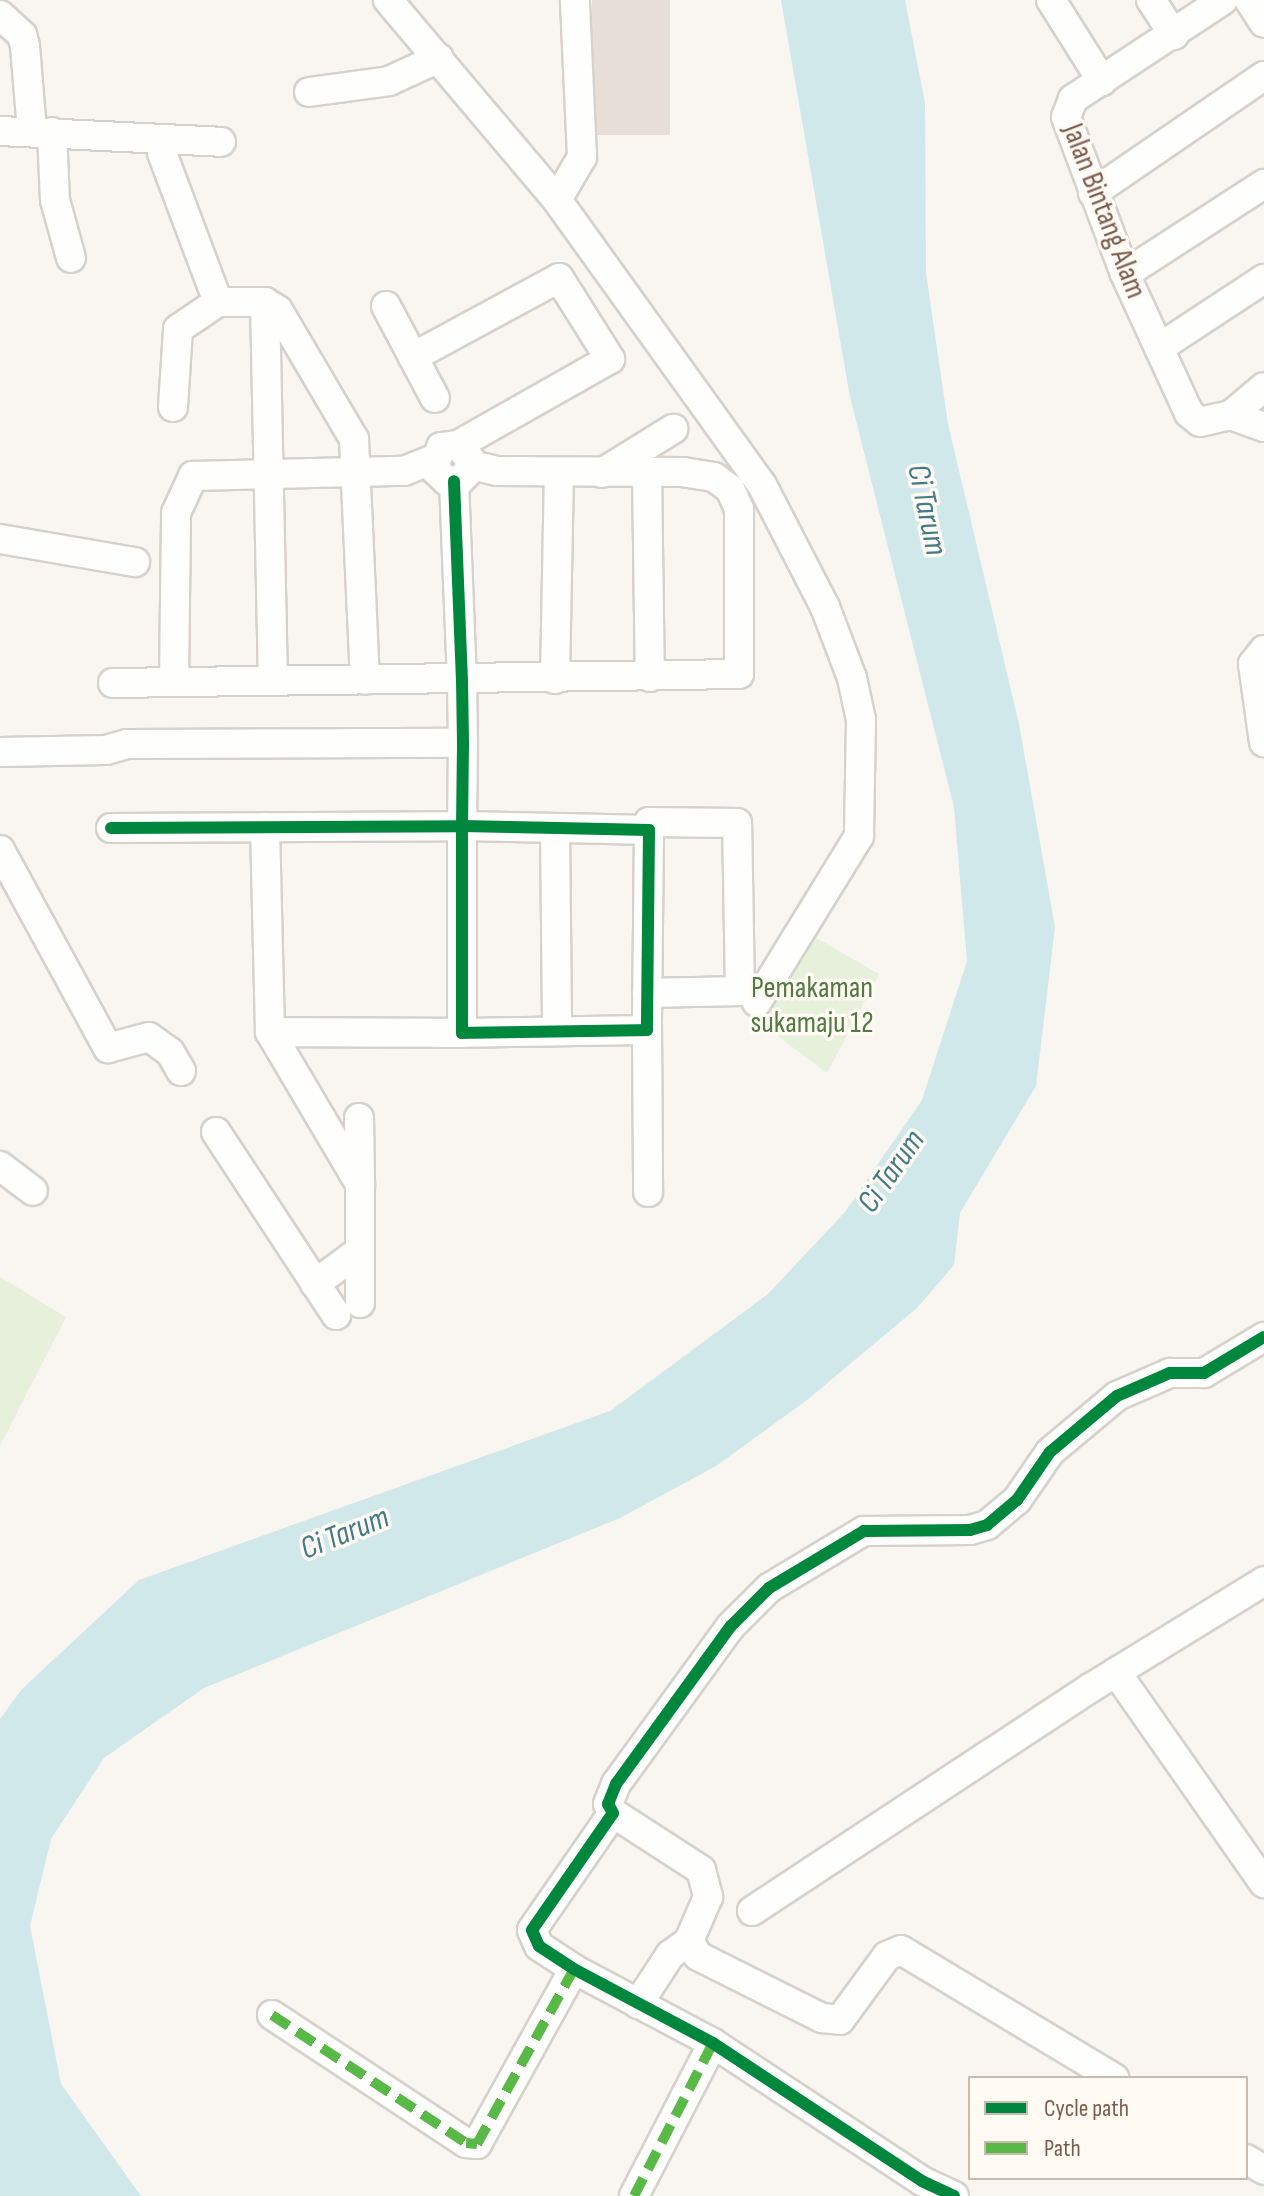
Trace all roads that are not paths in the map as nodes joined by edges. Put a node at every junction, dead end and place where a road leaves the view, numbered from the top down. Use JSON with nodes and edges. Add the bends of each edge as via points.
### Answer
{"nodes":[{"id":1,"x":388,"y":0,"type":"edge"},
{"id":2,"x":575,"y":0,"type":"edge"},
{"id":3,"x":1051,"y":0,"type":"edge"},
{"id":4,"x":1151,"y":0,"type":"edge"},
{"id":5,"x":1223,"y":0,"type":"edge"},
{"id":6,"x":1249,"y":0,"type":"edge"},
{"id":7,"x":0,"y":15,"type":"edge"},
{"id":8,"x":1264,"y":23,"type":"edge"},
{"id":9,"x":1174,"y":35,"type":"junction"},
{"id":10,"x":439,"y":58,"type":"junction"},
{"id":11,"x":1264,"y":76,"type":"edge"},
{"id":12,"x":1102,"y":81,"type":"junction"},
{"id":13,"x":309,"y":92,"type":"dead end"},
{"id":14,"x":0,"y":131,"type":"edge"},
{"id":15,"x":42,"y":131,"type":"junction"},
{"id":16,"x":221,"y":142,"type":"dead end"},
{"id":17,"x":162,"y":153,"type":"dead end"},
{"id":18,"x":1264,"y":184,"type":"edge"},
{"id":19,"x":1093,"y":193,"type":"junction"},
{"id":20,"x":557,"y":200,"type":"junction"},
{"id":21,"x":71,"y":258,"type":"dead end"},
{"id":22,"x":1125,"y":274,"type":"junction"},
{"id":23,"x":1264,"y":279,"type":"edge"},
{"id":24,"x":218,"y":302,"type":"junction"},
{"id":25,"x":265,"y":302,"type":"junction"},
{"id":26,"x":386,"y":306,"type":"dead end"},
{"id":27,"x":1159,"y":348,"type":"junction"},
{"id":28,"x":413,"y":357,"type":"junction"},
{"id":29,"x":1264,"y":387,"type":"edge"},
{"id":30,"x":435,"y":398,"type":"dead end"},
{"id":31,"x":173,"y":407,"type":"dead end"},
{"id":32,"x":1231,"y":415,"type":"junction"},
{"id":33,"x":1264,"y":427,"type":"edge"},
{"id":34,"x":673,"y":429,"type":"dead end"},
{"id":35,"x":451,"y":465,"type":"junction"},
{"id":36,"x":270,"y":472,"type":"junction"},
{"id":37,"x":356,"y":472,"type":"junction"},
{"id":38,"x":559,"y":473,"type":"junction"},
{"id":39,"x":647,"y":473,"type":"junction"},
{"id":40,"x":601,"y":474,"type":"junction"},
{"id":41,"x":0,"y":539,"type":"edge"},
{"id":42,"x":135,"y":562,"type":"dead end"},
{"id":43,"x":1264,"y":650,"type":"edge"},
{"id":44,"x":650,"y":677,"type":"junction"},
{"id":45,"x":273,"y":679,"type":"junction"},
{"id":46,"x":555,"y":679,"type":"junction"},
{"id":47,"x":365,"y":680,"type":"junction"},
{"id":48,"x":462,"y":681,"type":"junction"},
{"id":49,"x":174,"y":682,"type":"junction"},
{"id":50,"x":113,"y":683,"type":"dead end"},
{"id":51,"x":1264,"y":742,"type":"edge"},
{"id":52,"x":0,"y":752,"type":"edge"},
{"id":53,"x":463,"y":753,"type":"junction"},
{"id":54,"x":462,"y":826,"type":"junction"},
{"id":55,"x":265,"y":827,"type":"junction"},
{"id":56,"x":111,"y":828,"type":"dead end"},
{"id":57,"x":555,"y":828,"type":"junction"},
{"id":58,"x":649,"y":830,"type":"junction"},
{"id":59,"x":0,"y":850,"type":"edge"},
{"id":60,"x":647,"y":993,"type":"junction"},
{"id":61,"x":757,"y":1002,"type":"dead end"},
{"id":62,"x":647,"y":1030,"type":"junction"},
{"id":63,"x":557,"y":1031,"type":"junction"},
{"id":64,"x":270,"y":1032,"type":"junction"},
{"id":65,"x":462,"y":1033,"type":"junction"},
{"id":66,"x":181,"y":1071,"type":"dead end"},
{"id":67,"x":321,"y":1118,"type":"junction"},
{"id":68,"x":216,"y":1132,"type":"dead end"},
{"id":69,"x":0,"y":1166,"type":"edge"},
{"id":70,"x":360,"y":1184,"type":"junction"},
{"id":71,"x":33,"y":1191,"type":"dead end"},
{"id":72,"x":648,"y":1192,"type":"dead end"},
{"id":73,"x":358,"y":1252,"type":"junction"},
{"id":74,"x":315,"y":1284,"type":"junction"},
{"id":75,"x":1264,"y":1337,"type":"edge"},
{"id":76,"x":1264,"y":1581,"type":"edge"},
{"id":77,"x":1116,"y":1672,"type":"junction"},
{"id":78,"x":613,"y":1813,"type":"junction"},
{"id":79,"x":1264,"y":1883,"type":"edge"},
{"id":80,"x":752,"y":1911,"type":"dead end"},
{"id":81,"x":689,"y":1941,"type":"junction"},
{"id":82,"x":574,"y":1969,"type":"junction"},
{"id":83,"x":638,"y":2004,"type":"junction"},
{"id":84,"x":272,"y":2015,"type":"dead end"},
{"id":85,"x":713,"y":2043,"type":"junction"},
{"id":86,"x":1111,"y":2076,"type":"edge"},
{"id":87,"x":634,"y":2196,"type":"edge"},
{"id":88,"x":954,"y":2196,"type":"edge"}],
"edges":[{"from":1,"to":10,"type":"street"},
{"from":2,"to":20,"type":"street","via":[[582,157]]},
{"from":3,"to":12,"type":"street"},
{"from":4,"to":9,"type":"street"},
{"from":5,"to":9,"type":"street","name":"Jalan Bintang Alam"},
{"from":6,"to":8,"type":"street"},
{"from":7,"to":15,"type":"street","via":[[22,35]]},
{"from":9,"to":12,"type":"street","name":"Jalan Bintang Alam"},
{"from":10,"to":13,"type":"street","via":[[389,81]]},
{"from":10,"to":20,"type":"street"},
{"from":11,"to":19,"type":"street"},
{"from":12,"to":19,"type":"street","name":"Jalan Bintang Alam","via":[[1067,108]]},
{"from":14,"to":15,"type":"street"},
{"from":15,"to":16,"type":"street"},
{"from":15,"to":21,"type":"street"},
{"from":17,"to":24,"type":"street"},
{"from":18,"to":22,"type":"street"},
{"from":19,"to":22,"type":"street","name":"Jalan Bintang Alam"},
{"from":20,"to":61,"type":"street","via":[[762,485],[825,607],[852,678],[861,720],[859,836]]},
{"from":22,"to":27,"type":"street","name":"Jalan Bintang Alam"},
{"from":23,"to":27,"type":"street"},
{"from":24,"to":25,"type":"street"},
{"from":24,"to":31,"type":"street","via":[[178,329]]},
{"from":25,"to":36,"type":"street"},
{"from":25,"to":37,"type":"street","via":[[289,322],[350,426]]},
{"from":26,"to":28,"type":"street"},
{"from":27,"to":32,"type":"street","name":"Jalan Bintang Alam","via":[[1189,413],[1200,422]]},
{"from":28,"to":30,"type":"street"},
{"from":28,"to":35,"type":"street","via":[[559,278],[610,359]]},
{"from":29,"to":32,"type":"street"},
{"from":32,"to":33,"type":"street","name":"Jalan Bintang Alam"},
{"from":34,"to":40,"type":"street"},
{"from":35,"to":37,"type":"street"},
{"from":35,"to":38,"type":"street"},
{"from":35,"to":48,"type":"street"},
{"from":36,"to":37,"type":"street"},
{"from":36,"to":45,"type":"street"},
{"from":36,"to":49,"type":"street","via":[[193,476],[176,513]]},
{"from":37,"to":47,"type":"street"},
{"from":38,"to":40,"type":"street"},
{"from":38,"to":46,"type":"street"},
{"from":39,"to":40,"type":"street"},
{"from":39,"to":44,"type":"street"},
{"from":39,"to":44,"type":"street","via":[[714,477],[730,489],[739,509],[740,688]]},
{"from":41,"to":42,"type":"street"},
{"from":43,"to":51,"type":"street","via":[[1253,664]]},
{"from":44,"to":46,"type":"street"},
{"from":45,"to":47,"type":"street"},
{"from":45,"to":49,"type":"street"},
{"from":46,"to":48,"type":"street"},
{"from":47,"to":48,"type":"street"},
{"from":48,"to":53,"type":"street"},
{"from":49,"to":50,"type":"street"},
{"from":52,"to":53,"type":"street","via":[[106,750],[126,760]]},
{"from":53,"to":54,"type":"street"},
{"from":54,"to":55,"type":"street"},
{"from":54,"to":57,"type":"street"},
{"from":54,"to":65,"type":"street"},
{"from":55,"to":56,"type":"street"},
{"from":55,"to":64,"type":"street"},
{"from":57,"to":58,"type":"street"},
{"from":57,"to":63,"type":"street"},
{"from":58,"to":60,"type":"street"},
{"from":58,"to":60,"type":"street","via":[[649,822],[737,823],[740,991]]},
{"from":59,"to":66,"type":"street","via":[[108,1048],[149,1037],[170,1052]]},
{"from":60,"to":62,"type":"street"},
{"from":62,"to":63,"type":"street"},
{"from":62,"to":72,"type":"street"},
{"from":63,"to":65,"type":"street"},
{"from":64,"to":65,"type":"street"},
{"from":64,"to":67,"type":"street"},
{"from":67,"to":70,"type":"street"},
{"from":67,"to":70,"type":"street","via":[[368,1118]]},
{"from":68,"to":74,"type":"street"},
{"from":69,"to":71,"type":"street"},
{"from":70,"to":73,"type":"street"},
{"from":73,"to":74,"type":"street"},
{"from":73,"to":74,"type":"street","via":[[348,1309]]},
{"from":75,"to":78,"type":"street","via":[[1204,1373],[1170,1373],[1117,1396],[1050,1452],[1017,1500],[987,1525],[970,1530],[864,1531],[769,1588],[731,1626],[616,1784],[608,1804]]},
{"from":76,"to":77,"type":"street"},
{"from":77,"to":79,"type":"street"},
{"from":77,"to":80,"type":"street"},
{"from":78,"to":81,"type":"street","via":[[701,1870],[708,1897]]},
{"from":78,"to":82,"type":"street","via":[[532,1930],[539,1946]]},
{"from":81,"to":83,"type":"street","via":[[670,1955]]},
{"from":81,"to":86,"type":"street","via":[[698,1956],[834,2020],[848,2014],[887,1956],[901,1950]]},
{"from":82,"to":83,"type":"street"},
{"from":82,"to":84,"type":"street","via":[[477,2144],[466,2143]]},
{"from":83,"to":85,"type":"street"},
{"from":85,"to":87,"type":"street"},
{"from":85,"to":88,"type":"street","via":[[922,2181]]}]}
